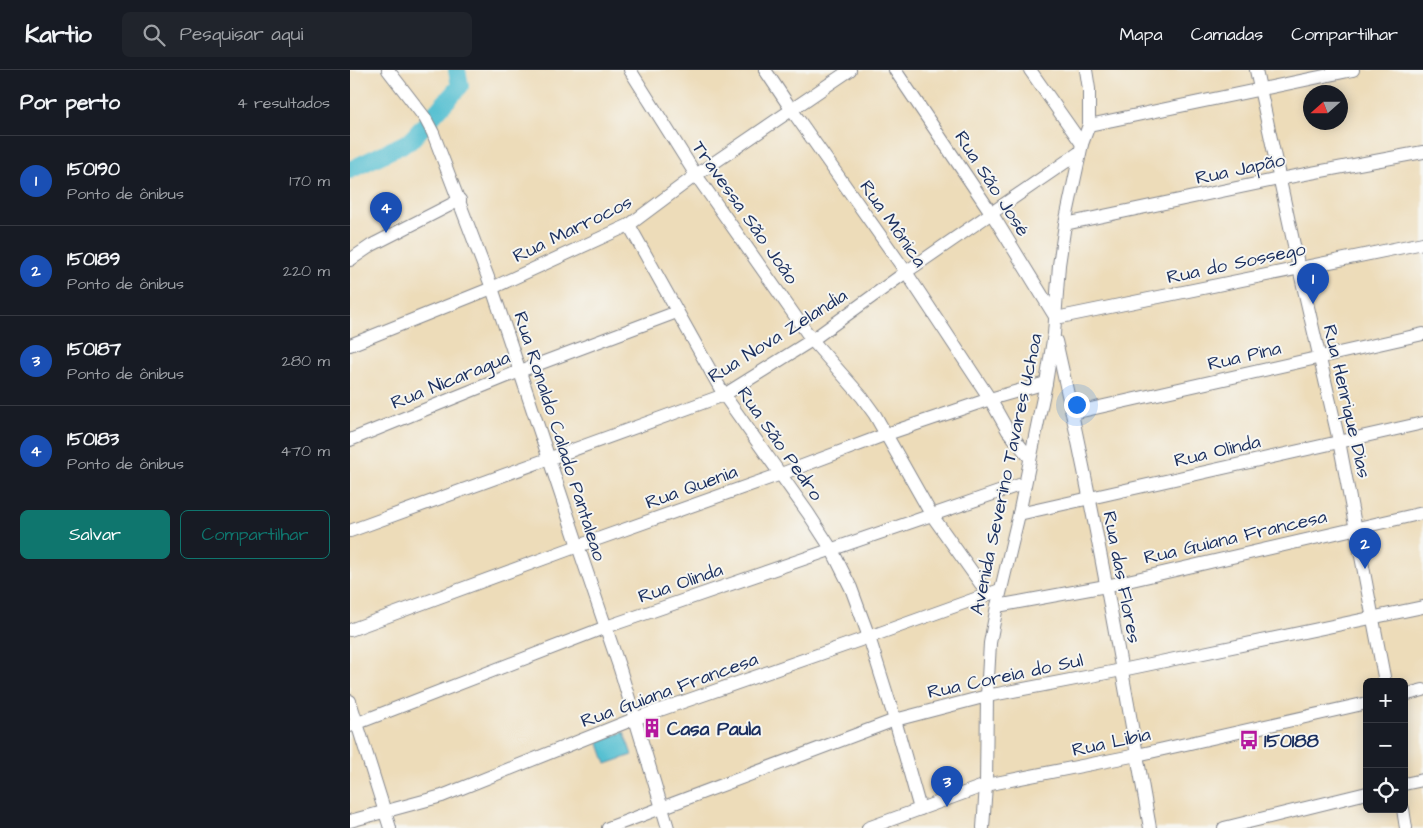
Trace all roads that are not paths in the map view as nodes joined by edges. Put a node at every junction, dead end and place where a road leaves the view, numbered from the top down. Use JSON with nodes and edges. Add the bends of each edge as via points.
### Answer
{"nodes":[{"id":1,"x":388,"y":70,"type":"edge"},
{"id":2,"x":630,"y":70,"type":"edge"},
{"id":3,"x":766,"y":70,"type":"edge"},
{"id":4,"x":850,"y":70,"type":"edge"},
{"id":5,"x":895,"y":70,"type":"edge"},
{"id":6,"x":1030,"y":70,"type":"edge"},
{"id":7,"x":1086,"y":70,"type":"edge"},
{"id":8,"x":1256,"y":70,"type":"edge"},
{"id":9,"x":1353,"y":70,"type":"edge"},
{"id":10,"x":1260,"y":90,"type":"junction"},
{"id":11,"x":791,"y":109,"type":"junction"},
{"id":12,"x":1089,"y":125,"type":"junction"},
{"id":13,"x":1082,"y":148,"type":"junction"},
{"id":14,"x":1423,"y":152,"type":"edge"},
{"id":15,"x":696,"y":175,"type":"junction"},
{"id":16,"x":1280,"y":178,"type":"junction"},
{"id":17,"x":460,"y":200,"type":"junction"},
{"id":18,"x":992,"y":214,"type":"junction"},
{"id":19,"x":1065,"y":224,"type":"junction"},
{"id":20,"x":629,"y":225,"type":"junction"},
{"id":21,"x":1423,"y":243,"type":"edge"},
{"id":22,"x":350,"y":260,"type":"edge"},
{"id":23,"x":1299,"y":268,"type":"junction"},
{"id":24,"x":906,"y":272,"type":"junction"},
{"id":25,"x":492,"y":288,"type":"junction"},
{"id":26,"x":677,"y":312,"type":"junction"},
{"id":27,"x":1056,"y":318,"type":"junction"},
{"id":28,"x":1054,"y":334,"type":"junction"},
{"id":29,"x":1423,"y":334,"type":"edge"},
{"id":30,"x":812,"y":340,"type":"junction"},
{"id":31,"x":350,"y":345,"type":"edge"},
{"id":32,"x":1319,"y":357,"type":"junction"},
{"id":33,"x":520,"y":371,"type":"junction"},
{"id":34,"x":1046,"y":383,"type":"junction"},
{"id":35,"x":724,"y":395,"type":"junction"},
{"id":36,"x":990,"y":399,"type":"junction"},
{"id":37,"x":1073,"y":414,"type":"junction"},
{"id":38,"x":1423,"y":423,"type":"edge"},
{"id":39,"x":887,"y":434,"type":"junction"},
{"id":40,"x":350,"y":440,"type":"edge"},
{"id":41,"x":1339,"y":441,"type":"junction"},
{"id":42,"x":1030,"y":458,"type":"junction"},
{"id":43,"x":549,"y":460,"type":"junction"},
{"id":44,"x":781,"y":474,"type":"junction"},
{"id":45,"x":1025,"y":483,"type":"junction"},
{"id":46,"x":1089,"y":498,"type":"junction"},
{"id":47,"x":1423,"y":513,"type":"edge"},
{"id":48,"x":932,"y":514,"type":"junction"},
{"id":49,"x":1019,"y":514,"type":"junction"},
{"id":50,"x":1356,"y":527,"type":"junction"},
{"id":51,"x":350,"y":531,"type":"edge"},
{"id":52,"x":578,"y":546,"type":"junction"},
{"id":53,"x":832,"y":550,"type":"junction"},
{"id":54,"x":1106,"y":586,"type":"junction"},
{"id":55,"x":994,"y":592,"type":"junction"},
{"id":56,"x":996,"y":606,"type":"junction"},
{"id":57,"x":1423,"y":606,"type":"edge"},
{"id":58,"x":1374,"y":617,"type":"junction"},
{"id":59,"x":606,"y":627,"type":"junction"},
{"id":60,"x":350,"y":630,"type":"edge"},
{"id":61,"x":869,"y":638,"type":"junction"},
{"id":62,"x":1122,"y":670,"type":"junction"},
{"id":63,"x":1384,"y":678,"type":"edge"},
{"id":64,"x":1423,"y":690,"type":"edge"},
{"id":65,"x":1408,"y":693,"type":"edge"},
{"id":66,"x":986,"y":696,"type":"junction"},
{"id":67,"x":350,"y":701,"type":"edge"},
{"id":68,"x":1363,"y":704,"type":"edge"},
{"id":69,"x":634,"y":719,"type":"junction"},
{"id":70,"x":895,"y":720,"type":"junction"},
{"id":71,"x":354,"y":725,"type":"edge"},
{"id":72,"x":1137,"y":755,"type":"junction"},
{"id":73,"x":1423,"y":780,"type":"edge"},
{"id":74,"x":1408,"y":783,"type":"edge"},
{"id":75,"x":986,"y":786,"type":"junction"},
{"id":76,"x":1363,"y":794,"type":"edge"},
{"id":77,"x":662,"y":808,"type":"junction"},
{"id":78,"x":920,"y":809,"type":"junction"},
{"id":79,"x":385,"y":811,"type":"junction"},
{"id":80,"x":1404,"y":813,"type":"edge"},
{"id":81,"x":350,"y":821,"type":"edge"},
{"id":82,"x":390,"y":828,"type":"edge"},
{"id":83,"x":608,"y":828,"type":"edge"},
{"id":84,"x":668,"y":828,"type":"edge"},
{"id":85,"x":868,"y":828,"type":"edge"},
{"id":86,"x":983,"y":828,"type":"edge"},
{"id":87,"x":1150,"y":828,"type":"edge"},
{"id":88,"x":1224,"y":828,"type":"edge"},
{"id":89,"x":1406,"y":828,"type":"edge"}],
"edges":[{"from":1,"to":17,"type":"street","name":"Rua Ronaldo Calado Pantaleao","via":[[425,118]]},
{"from":2,"to":15,"type":"street","name":"Travessa São João"},
{"from":3,"to":11,"type":"street","name":"Rua Mônica"},
{"from":4,"to":11,"type":"street","name":"Rua Marrocos"},
{"from":5,"to":18,"type":"street","name":"Rua São José"},
{"from":6,"to":13,"type":"street"},
{"from":7,"to":12,"type":"street","name":"Avenida Severino Tavares Uchoa"},
{"from":8,"to":10,"type":"street","name":"Rua Henrique Dias"},
{"from":9,"to":10,"type":"street"},
{"from":10,"to":12,"type":"street"},
{"from":10,"to":16,"type":"street","name":"Rua Henrique Dias"},
{"from":11,"to":15,"type":"street","name":"Rua Marrocos"},
{"from":11,"to":24,"type":"street","name":"Rua Mônica"},
{"from":12,"to":13,"type":"street","name":"Avenida Severino Tavares Uchoa"},
{"from":13,"to":18,"type":"street","name":"Rua Nova Zelandia"},
{"from":13,"to":19,"type":"street","name":"Avenida Severino Tavares Uchoa"},
{"from":14,"to":16,"type":"street","name":"Rua Japão"},
{"from":15,"to":20,"type":"street","name":"Rua Marrocos"},
{"from":15,"to":30,"type":"street","name":"Travessa São João"},
{"from":16,"to":19,"type":"street","name":"Rua Japão"},
{"from":16,"to":23,"type":"street","name":"Rua Henrique Dias"},
{"from":17,"to":22,"type":"street","via":[[372,245]]},
{"from":17,"to":25,"type":"street","name":"Rua Ronaldo Calado Pantaleao"},
{"from":18,"to":24,"type":"street","name":"Rua Nova Zelandia"},
{"from":18,"to":27,"type":"street","name":"Rua São José"},
{"from":19,"to":27,"type":"street","name":"Avenida Severino Tavares Uchoa"},
{"from":20,"to":25,"type":"street","name":"Rua Marrocos"},
{"from":20,"to":26,"type":"street","name":"Rua São Pedro"},
{"from":21,"to":23,"type":"street","name":"Rua do Sossego"},
{"from":23,"to":27,"type":"street","name":"Rua do Sossego"},
{"from":23,"to":32,"type":"street","name":"Rua Henrique Dias"},
{"from":24,"to":30,"type":"street","name":"Rua Nova Zelandia"},
{"from":24,"to":36,"type":"street","name":"Rua Mônica"},
{"from":25,"to":31,"type":"street","name":"Rua Marrocos"},
{"from":25,"to":33,"type":"street","name":"Rua Ronaldo Calado Pantaleao"},
{"from":26,"to":33,"type":"street","name":"Rua Nicaragua"},
{"from":26,"to":35,"type":"street","name":"Rua São Pedro"},
{"from":27,"to":28,"type":"street","name":"Avenida Severino Tavares Uchoa"},
{"from":28,"to":34,"type":"street","name":"Avenida Severino Tavares Uchoa"},
{"from":28,"to":37,"type":"street","name":"Rua das Flores"},
{"from":29,"to":32,"type":"street","name":"Rua Pina"},
{"from":30,"to":35,"type":"street","name":"Rua Nova Zelandia"},
{"from":30,"to":39,"type":"street","name":"Travessa São João","via":[[862,397]]},
{"from":32,"to":37,"type":"street","name":"Rua Pina"},
{"from":32,"to":41,"type":"street","name":"Rua Henrique Dias"},
{"from":33,"to":40,"type":"street","name":"Rua Nicaragua"},
{"from":33,"to":43,"type":"street","name":"Rua Ronaldo Calado Pantaleao"},
{"from":34,"to":36,"type":"street","name":"Rua Quenia"},
{"from":34,"to":42,"type":"street","name":"Avenida Severino Tavares Uchoa"},
{"from":35,"to":43,"type":"street","name":"Rua Nova Zelandia"},
{"from":35,"to":44,"type":"street","name":"Rua São Pedro"},
{"from":36,"to":39,"type":"street","name":"Rua Quenia"},
{"from":36,"to":42,"type":"street","name":"Rua Mônica","via":[[1008,431]]},
{"from":37,"to":46,"type":"street","name":"Rua das Flores"},
{"from":38,"to":41,"type":"street","name":"Rua Olinda"},
{"from":39,"to":44,"type":"street","name":"Rua Quenia"},
{"from":39,"to":48,"type":"street","name":"Travessa São João"},
{"from":41,"to":46,"type":"street","name":"Rua Olinda"},
{"from":41,"to":50,"type":"street","name":"Rua Henrique Dias"},
{"from":42,"to":45,"type":"street","name":"Avenida Severino Tavares Uchoa"},
{"from":43,"to":51,"type":"street","name":"Rua Nova Zelandia"},
{"from":43,"to":52,"type":"street","name":"Rua Ronaldo Calado Pantaleao"},
{"from":44,"to":52,"type":"street","name":"Rua Quenia"},
{"from":44,"to":53,"type":"street","name":"Rua São Pedro"},
{"from":45,"to":48,"type":"street","name":"Rua Olinda"},
{"from":45,"to":49,"type":"street","name":"Avenida Severino Tavares Uchoa"},
{"from":46,"to":49,"type":"street","name":"Rua Olinda"},
{"from":46,"to":54,"type":"street","name":"Rua das Flores"},
{"from":47,"to":50,"type":"street","name":"Rua Guiana Francesa"},
{"from":48,"to":53,"type":"street","name":"Rua Olinda"},
{"from":48,"to":55,"type":"street","name":"Travessa São João"},
{"from":49,"to":55,"type":"street","name":"Avenida Severino Tavares Uchoa"},
{"from":50,"to":54,"type":"street","name":"Rua Guiana Francesa"},
{"from":50,"to":58,"type":"street","name":"Rua Henrique Dias"},
{"from":52,"to":59,"type":"street","name":"Rua Ronaldo Calado Pantaleao"},
{"from":52,"to":60,"type":"street","name":"Rua Quenia"},
{"from":53,"to":59,"type":"street","name":"Rua Olinda"},
{"from":53,"to":61,"type":"street","name":"Rua São Pedro","via":[[851,588]]},
{"from":54,"to":56,"type":"street","name":"Rua Guiana Francesa"},
{"from":54,"to":62,"type":"street","name":"Rua das Flores"},
{"from":55,"to":56,"type":"street","name":"Avenida Severino Tavares Uchoa"},
{"from":55,"to":61,"type":"street","name":"Rua Guiana Francesa"},
{"from":56,"to":66,"type":"street","name":"Avenida Severino Tavares Uchoa"},
{"from":57,"to":58,"type":"street","name":"Rua Coreia do Sul"},
{"from":58,"to":62,"type":"street","name":"Rua Coreia do Sul"},
{"from":58,"to":63,"type":"street","name":"Rua Henrique Dias"},
{"from":59,"to":69,"type":"street","name":"Rua Ronaldo Calado Pantaleao"},
{"from":59,"to":71,"type":"street","name":"Rua Olinda"},
{"from":61,"to":69,"type":"street","name":"Rua Guiana Francesa"},
{"from":61,"to":70,"type":"street","name":"Rua São Pedro"},
{"from":62,"to":66,"type":"street","name":"Rua Coreia do Sul"},
{"from":62,"to":72,"type":"street","name":"Rua das Flores"},
{"from":64,"to":65,"type":"street"},
{"from":66,"to":70,"type":"street","name":"Rua Coreia do Sul"},
{"from":66,"to":75,"type":"street","name":"Avenida Severino Tavares Uchoa"},
{"from":67,"to":71,"type":"street"},
{"from":68,"to":72,"type":"street","name":"Rua Libia"},
{"from":69,"to":77,"type":"street","name":"Rua Ronaldo Calado Pantaleao"},
{"from":69,"to":79,"type":"street","name":"Rua Guiana Francesa","via":[[442,796]]},
{"from":70,"to":77,"type":"street","name":"Rua Coreia do Sul"},
{"from":70,"to":78,"type":"street","name":"Rua São Pedro"},
{"from":71,"to":79,"type":"street"},
{"from":72,"to":75,"type":"street","name":"Rua Libia"},
{"from":72,"to":87,"type":"street","name":"Rua das Flores"},
{"from":73,"to":74,"type":"street"},
{"from":75,"to":78,"type":"street","name":"Rua Libia"},
{"from":75,"to":86,"type":"street","name":"Avenida Severino Tavares Uchoa"},
{"from":76,"to":88,"type":"street"},
{"from":77,"to":83,"type":"street","name":"Rua Coreia do Sul"},
{"from":77,"to":84,"type":"street","name":"Rua Ronaldo Calado Pantaleao"},
{"from":78,"to":85,"type":"street","name":"Rua Libia"},
{"from":79,"to":81,"type":"street","name":"Rua Guiana Francesa"},
{"from":79,"to":82,"type":"street"},
{"from":80,"to":89,"type":"street"}]}
